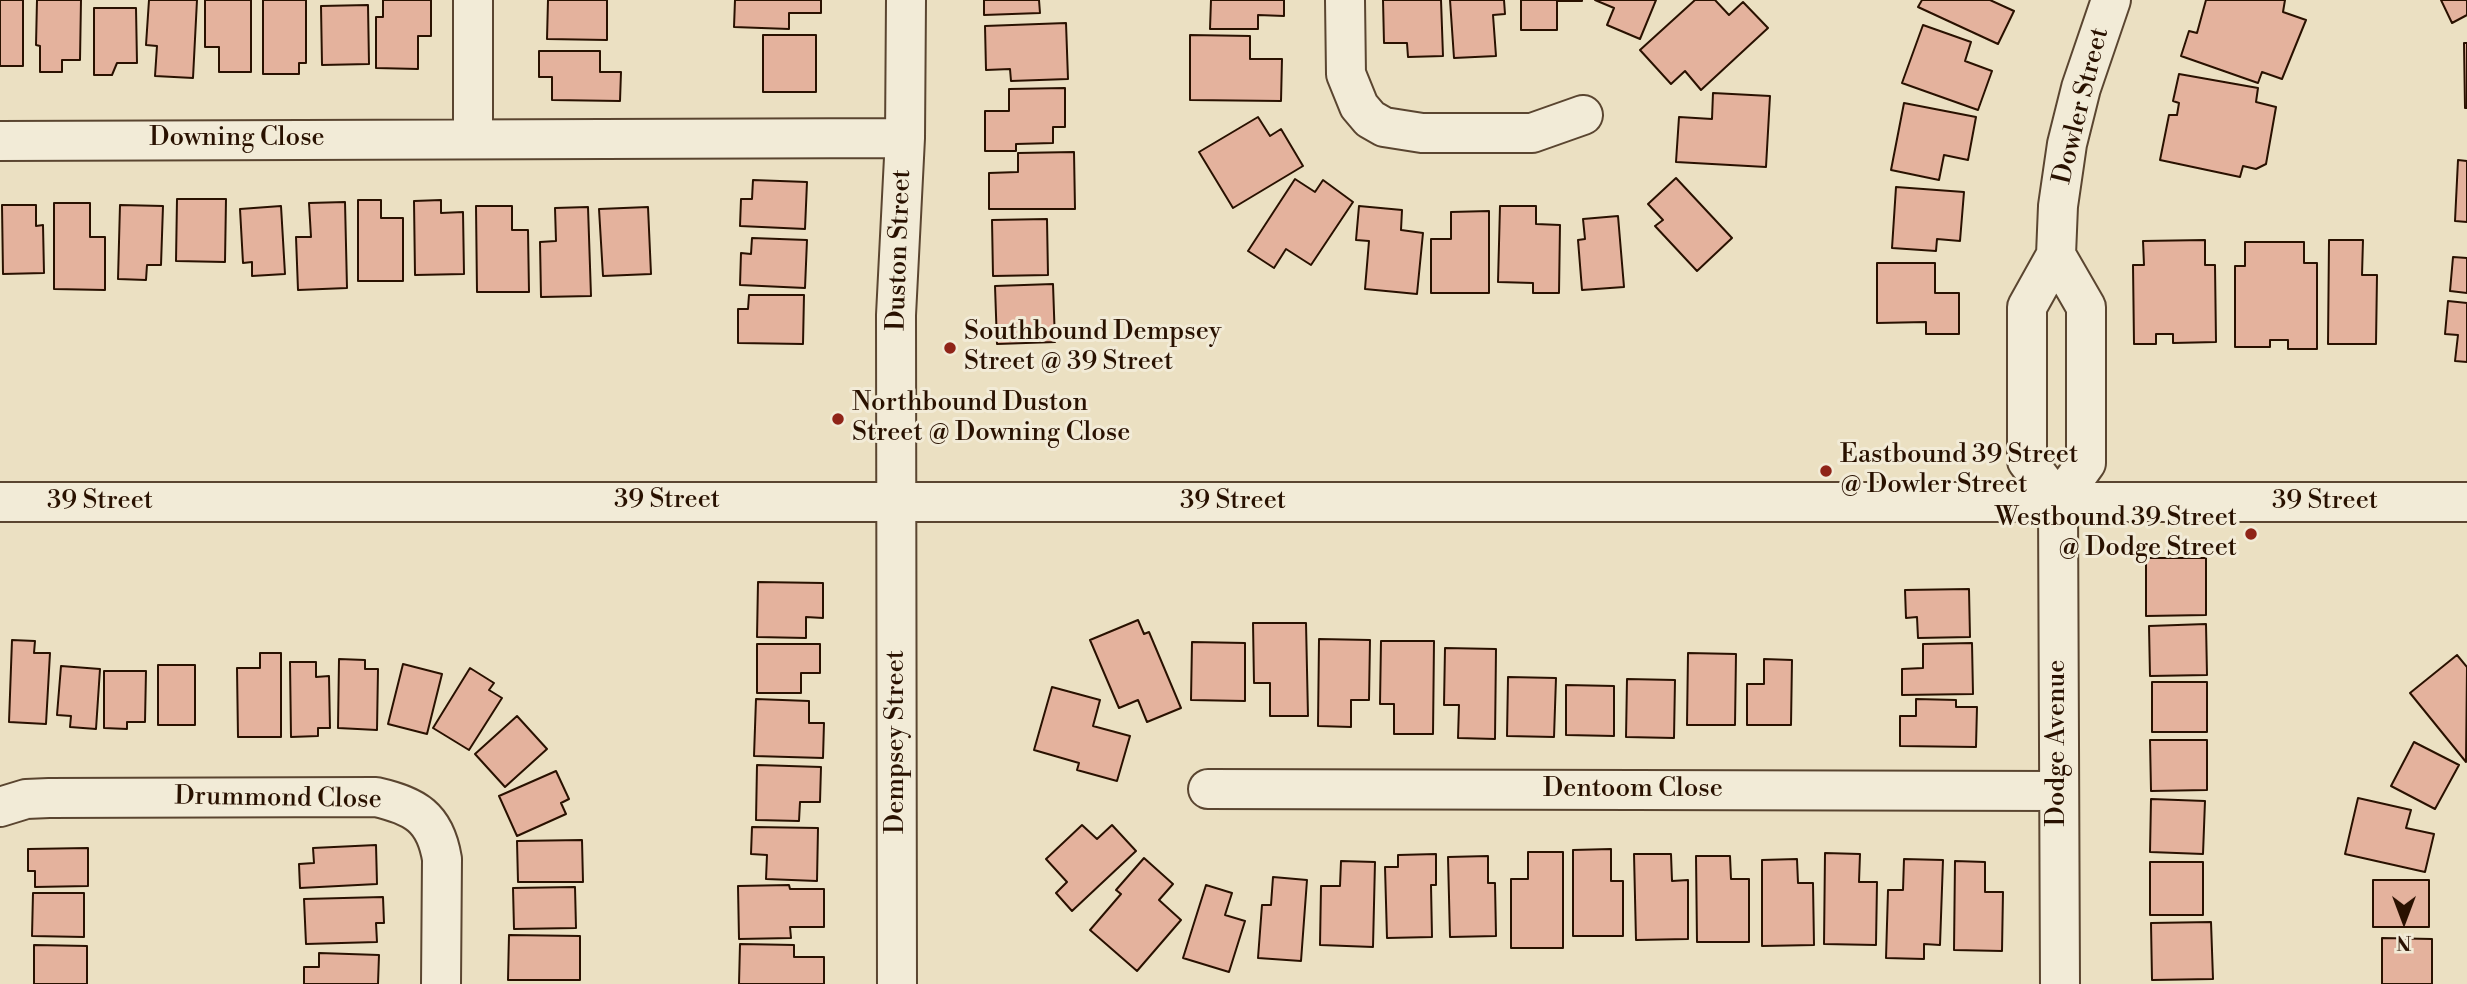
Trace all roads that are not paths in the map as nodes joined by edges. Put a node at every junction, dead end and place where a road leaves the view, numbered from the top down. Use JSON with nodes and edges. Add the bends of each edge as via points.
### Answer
{"nodes":[{"id":1,"x":473,"y":0,"type":"edge"},
{"id":2,"x":906,"y":0,"type":"edge"},
{"id":3,"x":1345,"y":0,"type":"edge"},
{"id":4,"x":2111,"y":0,"type":"edge"},
{"id":5,"x":1583,"y":115,"type":"dead end"},
{"id":6,"x":474,"y":138,"type":"junction"},
{"id":7,"x":905,"y":138,"type":"junction"},
{"id":8,"x":0,"y":141,"type":"edge"},
{"id":9,"x":2056,"y":255,"type":"junction"},
{"id":10,"x":896,"y":501,"type":"junction"},
{"id":11,"x":0,"y":502,"type":"edge"},
{"id":12,"x":2058,"y":502,"type":"junction"},
{"id":13,"x":2467,"y":502,"type":"edge"},
{"id":14,"x":1208,"y":789,"type":"dead end"},
{"id":15,"x":2058,"y":791,"type":"junction"},
{"id":16,"x":0,"y":807,"type":"edge"},
{"id":17,"x":441,"y":984,"type":"edge"},
{"id":18,"x":897,"y":984,"type":"edge"},
{"id":19,"x":2060,"y":984,"type":"edge"}],
"edges":[{"from":1,"to":6,"type":"street"},
{"from":2,"to":7,"type":"street","name":"Duston Street"},
{"from":3,"to":5,"type":"street","via":[[1346,74],[1359,106],[1384,127],[1422,133],[1532,133]]},
{"from":4,"to":9,"type":"street","name":"Dowler Street","via":[[2067,144]]},
{"from":6,"to":7,"type":"street","name":"Downing Close"},
{"from":6,"to":8,"type":"street","name":"Downing Close"},
{"from":7,"to":10,"type":"street","name":"Duston Street","via":[[896,314]]},
{"from":9,"to":12,"type":"street","via":[[2086,307],[2086,463]]},
{"from":9,"to":12,"type":"street","name":"Dowler Street","via":[[2027,307],[2027,461]]},
{"from":10,"to":11,"type":"street","name":"39 Street"},
{"from":10,"to":12,"type":"street","name":"39 Street"},
{"from":10,"to":18,"type":"street","name":"Dempsey Street"},
{"from":12,"to":13,"type":"street","name":"39 Street"},
{"from":12,"to":15,"type":"street","name":"Dodge Avenue"},
{"from":14,"to":15,"type":"street","name":"Dentoom Close"},
{"from":15,"to":19,"type":"street","name":"Dodge Avenue"},
{"from":16,"to":17,"type":"street","name":"Drummond Close","via":[[49,798],[376,797],[400,803],[432,826],[439,841]]}]}
